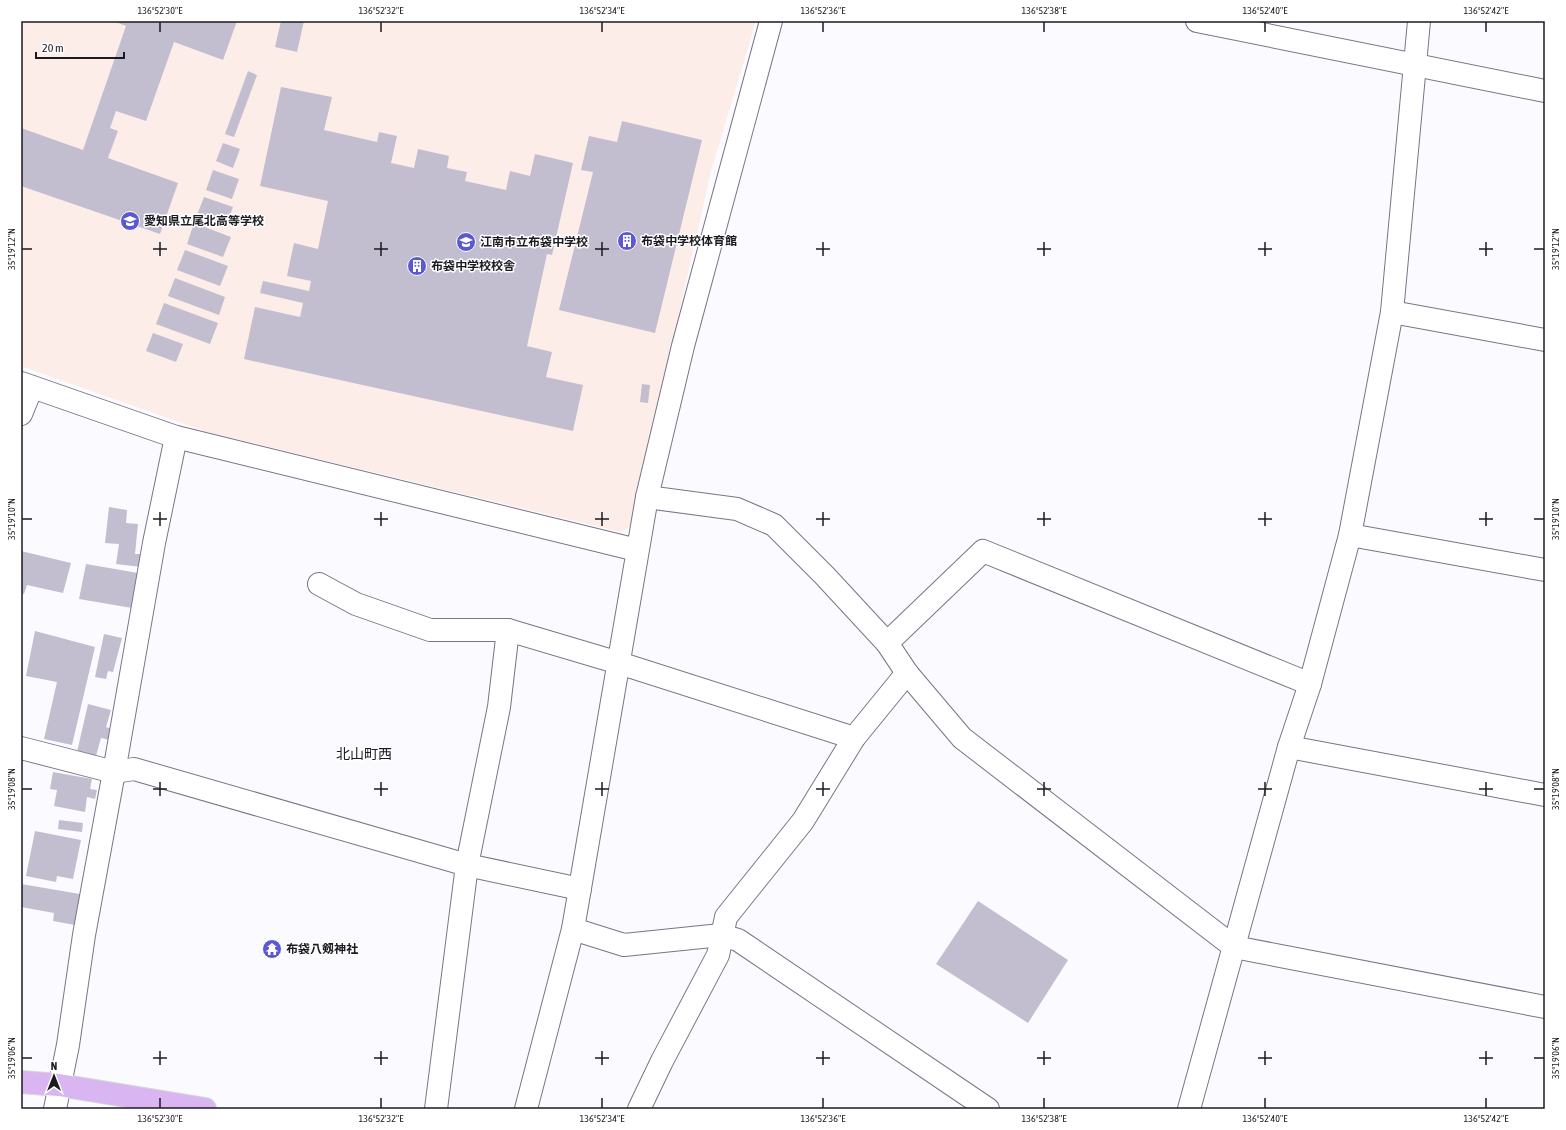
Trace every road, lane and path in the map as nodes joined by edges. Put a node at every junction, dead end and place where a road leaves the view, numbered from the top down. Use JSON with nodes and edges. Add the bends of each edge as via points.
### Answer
{"nodes":[{"id":1,"x":772,"y":21,"type":"edge"},
{"id":2,"x":1197,"y":21,"type":"edge"},
{"id":3,"x":1419,"y":21,"type":"edge"},
{"id":4,"x":1415,"y":66,"type":"junction"},
{"id":5,"x":1545,"y":91,"type":"edge"},
{"id":6,"x":1392,"y":312,"type":"junction"},
{"id":7,"x":1545,"y":340,"type":"edge"},
{"id":8,"x":26,"y":385,"type":"edge"},
{"id":9,"x":21,"y":414,"type":"edge"},
{"id":10,"x":176,"y":437,"type":"junction"},
{"id":11,"x":647,"y":497,"type":"junction"},
{"id":12,"x":1350,"y":535,"type":"junction"},
{"id":13,"x":637,"y":550,"type":"junction"},
{"id":14,"x":1545,"y":570,"type":"edge"},
{"id":15,"x":319,"y":584,"type":"dead end"},
{"id":16,"x":508,"y":630,"type":"junction"},
{"id":17,"x":887,"y":643,"type":"junction"},
{"id":18,"x":619,"y":663,"type":"junction"},
{"id":19,"x":907,"y":673,"type":"junction"},
{"id":20,"x":1310,"y":684,"type":"junction"},
{"id":21,"x":854,"y":738,"type":"junction"},
{"id":22,"x":1289,"y":747,"type":"junction"},
{"id":23,"x":21,"y":748,"type":"edge"},
{"id":24,"x":114,"y":772,"type":"junction"},
{"id":25,"x":1545,"y":795,"type":"edge"},
{"id":26,"x":467,"y":865,"type":"junction"},
{"id":27,"x":580,"y":889,"type":"junction"},
{"id":28,"x":573,"y":929,"type":"junction"},
{"id":29,"x":721,"y":935,"type":"junction"},
{"id":30,"x":1234,"y":947,"type":"junction"},
{"id":31,"x":1545,"y":1007,"type":"edge"},
{"id":32,"x":21,"y":1082,"type":"edge"},
{"id":33,"x":59,"y":1085,"type":"junction"},
{"id":34,"x":54,"y":1109,"type":"edge"},
{"id":35,"x":205,"y":1109,"type":"edge"},
{"id":36,"x":436,"y":1109,"type":"edge"},
{"id":37,"x":526,"y":1109,"type":"edge"},
{"id":38,"x":639,"y":1109,"type":"edge"},
{"id":39,"x":988,"y":1109,"type":"edge"},
{"id":40,"x":1189,"y":1109,"type":"edge"}],
"edges":[{"from":1,"to":11,"type":"street","via":[[683,346]]},
{"from":2,"to":4,"type":"street"},
{"from":3,"to":4,"type":"street"},
{"from":4,"to":5,"type":"street"},
{"from":4,"to":6,"type":"street"},
{"from":6,"to":7,"type":"street"},
{"from":6,"to":12,"type":"street"},
{"from":8,"to":9,"type":"street"},
{"from":8,"to":10,"type":"street"},
{"from":10,"to":13,"type":"street"},
{"from":10,"to":24,"type":"street","via":[[154,543]]},
{"from":11,"to":13,"type":"street"},
{"from":11,"to":17,"type":"street","via":[[737,509],[774,525]]},
{"from":12,"to":14,"type":"street"},
{"from":12,"to":20,"type":"street"},
{"from":13,"to":18,"type":"street"},
{"from":15,"to":16,"type":"street","via":[[356,604],[430,630]]},
{"from":16,"to":18,"type":"street"},
{"from":16,"to":26,"type":"street","via":[[499,707]]},
{"from":17,"to":19,"type":"street"},
{"from":17,"to":20,"type":"street","via":[[983,551]]},
{"from":18,"to":21,"type":"street"},
{"from":18,"to":27,"type":"street"},
{"from":19,"to":21,"type":"street"},
{"from":19,"to":30,"type":"street","via":[[962,738]]},
{"from":20,"to":22,"type":"street"},
{"from":21,"to":29,"type":"street","via":[[803,821],[726,917]]},
{"from":22,"to":25,"type":"street"},
{"from":22,"to":30,"type":"street"},
{"from":23,"to":24,"type":"street"},
{"from":24,"to":26,"type":"street","via":[[134,769]]},
{"from":24,"to":33,"type":"street"},
{"from":26,"to":27,"type":"street"},
{"from":26,"to":36,"type":"street"},
{"from":27,"to":28,"type":"street"},
{"from":28,"to":29,"type":"street","via":[[624,945]]},
{"from":28,"to":37,"type":"street"},
{"from":29,"to":38,"type":"street","via":[[718,955]]},
{"from":29,"to":39,"type":"street","via":[[738,940]]},
{"from":30,"to":31,"type":"street"},
{"from":30,"to":40,"type":"street"},
{"from":32,"to":33,"type":"main road"},
{"from":33,"to":34,"type":"street"},
{"from":33,"to":35,"type":"main road"}]}
